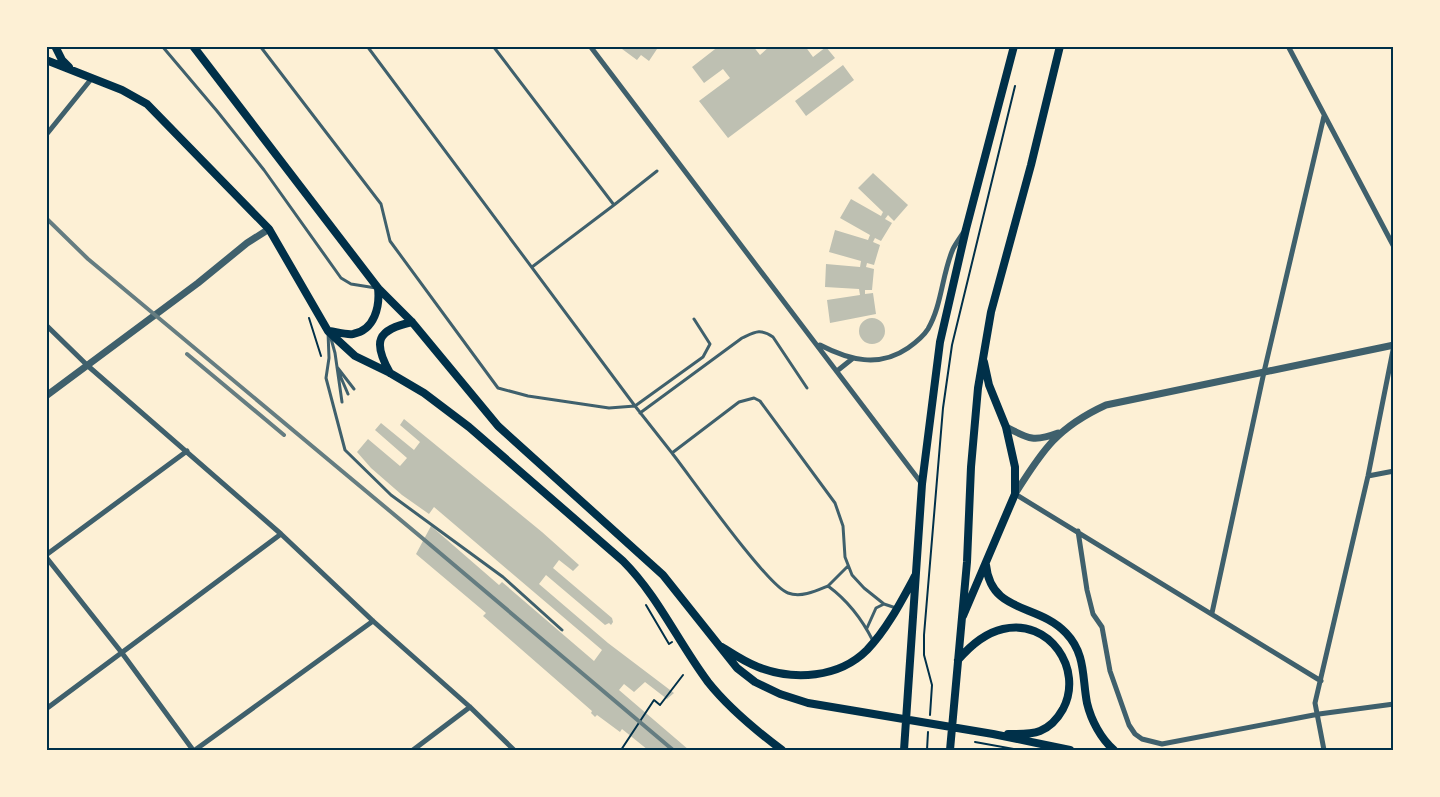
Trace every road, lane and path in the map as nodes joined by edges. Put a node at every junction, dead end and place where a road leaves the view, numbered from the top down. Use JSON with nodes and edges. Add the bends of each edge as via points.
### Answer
{"nodes":[{"id":1,"x":55,"y":46,"type":"edge"},
{"id":2,"x":162,"y":46,"type":"edge"},
{"id":3,"x":193,"y":46,"type":"edge"},
{"id":4,"x":260,"y":46,"type":"edge"},
{"id":5,"x":367,"y":46,"type":"edge"},
{"id":6,"x":493,"y":46,"type":"edge"},
{"id":7,"x":590,"y":46,"type":"edge"},
{"id":8,"x":1014,"y":46,"type":"edge"},
{"id":9,"x":1060,"y":46,"type":"edge"},
{"id":10,"x":1288,"y":46,"type":"edge"},
{"id":11,"x":46,"y":60,"type":"edge"},
{"id":12,"x":74,"y":72,"type":"junction"},
{"id":13,"x":92,"y":78,"type":"junction"},
{"id":14,"x":1016,"y":79,"type":"dead end"},
{"id":15,"x":1324,"y":116,"type":"junction"},
{"id":16,"x":46,"y":135,"type":"edge"},
{"id":17,"x":657,"y":171,"type":"dead end"},
{"id":18,"x":614,"y":205,"type":"junction"},
{"id":19,"x":268,"y":229,"type":"junction"},
{"id":20,"x":966,"y":229,"type":"junction"},
{"id":21,"x":1394,"y":248,"type":"edge"},
{"id":22,"x":532,"y":267,"type":"junction"},
{"id":23,"x":378,"y":288,"type":"junction"},
{"id":24,"x":694,"y":319,"type":"dead end"},
{"id":25,"x":412,"y":322,"type":"junction"},
{"id":26,"x":46,"y":325,"type":"edge"},
{"id":27,"x":328,"y":331,"type":"junction"},
{"id":28,"x":817,"y":344,"type":"junction"},
{"id":29,"x":1393,"y":345,"type":"edge"},
{"id":30,"x":983,"y":356,"type":"junction"},
{"id":31,"x":852,"y":359,"type":"junction"},
{"id":32,"x":335,"y":365,"type":"junction"},
{"id":33,"x":88,"y":366,"type":"junction"},
{"id":34,"x":837,"y":371,"type":"junction"},
{"id":35,"x":390,"y":372,"type":"junction"},
{"id":36,"x":1264,"y":372,"type":"junction"},
{"id":37,"x":807,"y":388,"type":"dead end"},
{"id":38,"x":354,"y":389,"type":"dead end"},
{"id":39,"x":348,"y":394,"type":"dead end"},
{"id":40,"x":46,"y":396,"type":"edge"},
{"id":41,"x":342,"y":402,"type":"dead end"},
{"id":42,"x":635,"y":406,"type":"junction"},
{"id":43,"x":640,"y":413,"type":"junction"},
{"id":44,"x":1006,"y":427,"type":"junction"},
{"id":45,"x":1061,"y":432,"type":"junction"},
{"id":46,"x":187,"y":451,"type":"junction"},
{"id":47,"x":672,"y":453,"type":"junction"},
{"id":48,"x":1394,"y":471,"type":"edge"},
{"id":49,"x":1368,"y":476,"type":"junction"},
{"id":50,"x":922,"y":484,"type":"junction"},
{"id":51,"x":1015,"y":494,"type":"junction"},
{"id":52,"x":1078,"y":531,"type":"junction"},
{"id":53,"x":281,"y":534,"type":"junction"},
{"id":54,"x":46,"y":556,"type":"edge"},
{"id":55,"x":986,"y":564,"type":"junction"},
{"id":56,"x":848,"y":566,"type":"junction"},
{"id":57,"x":917,"y":572,"type":"junction"},
{"id":58,"x":828,"y":586,"type":"junction"},
{"id":59,"x":645,"y":604,"type":"dead end"},
{"id":60,"x":884,"y":604,"type":"junction"},
{"id":61,"x":898,"y":608,"type":"junction"},
{"id":62,"x":1212,"y":613,"type":"junction"},
{"id":63,"x":373,"y":621,"type":"junction"},
{"id":64,"x":960,"y":623,"type":"junction"},
{"id":65,"x":867,"y":629,"type":"junction"},
{"id":66,"x":562,"y":630,"type":"dead end"},
{"id":67,"x":873,"y":642,"type":"junction"},
{"id":68,"x":715,"y":643,"type":"junction"},
{"id":69,"x":669,"y":644,"type":"dead end"},
{"id":70,"x":122,"y":654,"type":"junction"},
{"id":71,"x":957,"y":661,"type":"junction"},
{"id":72,"x":683,"y":675,"type":"dead end"},
{"id":73,"x":1321,"y":681,"type":"junction"},
{"id":74,"x":932,"y":686,"type":"dead end"},
{"id":75,"x":1394,"y":704,"type":"edge"},
{"id":76,"x":470,"y":707,"type":"junction"},
{"id":77,"x":46,"y":709,"type":"edge"},
{"id":78,"x":1319,"y":714,"type":"junction"},
{"id":79,"x":993,"y":734,"type":"junction"},
{"id":80,"x":194,"y":750,"type":"edge"},
{"id":81,"x":413,"y":750,"type":"edge"},
{"id":82,"x":514,"y":750,"type":"edge"},
{"id":83,"x":621,"y":750,"type":"edge"},
{"id":84,"x":782,"y":750,"type":"edge"},
{"id":85,"x":904,"y":750,"type":"edge"},
{"id":86,"x":950,"y":750,"type":"edge"},
{"id":87,"x":1070,"y":750,"type":"edge"},
{"id":88,"x":1114,"y":750,"type":"edge"},
{"id":89,"x":1324,"y":750,"type":"edge"}],
"edges":[{"from":1,"to":12,"type":"main road"},
{"from":2,"to":23,"type":"lane","via":[[264,170],[341,278],[351,284]]},
{"from":3,"to":23,"type":"main road"},
{"from":4,"to":42,"type":"lane","via":[[381,204],[390,241],[498,388],[609,408]]},
{"from":5,"to":22,"type":"lane"},
{"from":6,"to":18,"type":"lane"},
{"from":7,"to":28,"type":"street"},
{"from":8,"to":20,"type":"main road"},
{"from":9,"to":30,"type":"main road"},
{"from":10,"to":15,"type":"street"},
{"from":11,"to":12,"type":"main road"},
{"from":12,"to":13,"type":"main road"},
{"from":13,"to":16,"type":"street"},
{"from":13,"to":19,"type":"main road","via":[[147,104]]},
{"from":14,"to":74,"type":"path","via":[[956,325],[943,408],[924,634],[924,655]]},
{"from":15,"to":21,"type":"street"},
{"from":15,"to":36,"type":"street"},
{"from":17,"to":18,"type":"lane"},
{"from":18,"to":22,"type":"lane"},
{"from":19,"to":27,"type":"main road"},
{"from":19,"to":33,"type":"street"},
{"from":20,"to":31,"type":"street","via":[[954,248],[928,329],[918,341],[892,357],[875,361]]},
{"from":20,"to":50,"type":"main road","via":[[940,342]]},
{"from":22,"to":42,"type":"lane"},
{"from":23,"to":25,"type":"main road"},
{"from":23,"to":27,"type":"main road","via":[[380,301],[371,324],[353,334]]},
{"from":24,"to":42,"type":"lane","via":[[710,344],[703,357]]},
{"from":25,"to":35,"type":"main road","via":[[392,327],[382,335],[379,349]]},
{"from":25,"to":68,"type":"main road","via":[[498,426],[663,575]]},
{"from":26,"to":33,"type":"street"},
{"from":27,"to":32,"type":"lane"},
{"from":27,"to":35,"type":"main road","via":[[356,356]]},
{"from":27,"to":66,"type":"lane","via":[[326,378],[345,450],[391,495],[504,577]]},
{"from":28,"to":31,"type":"street"},
{"from":28,"to":34,"type":"street"},
{"from":29,"to":36,"type":"street"},
{"from":29,"to":49,"type":"street"},
{"from":30,"to":44,"type":"main road","via":[[989,385]]},
{"from":30,"to":64,"type":"main road"},
{"from":31,"to":34,"type":"street"},
{"from":32,"to":38,"type":"lane"},
{"from":32,"to":39,"type":"lane"},
{"from":32,"to":41,"type":"lane"},
{"from":33,"to":40,"type":"street"},
{"from":33,"to":46,"type":"street"},
{"from":34,"to":50,"type":"street"},
{"from":35,"to":84,"type":"main road","via":[[469,427],[623,561],[641,579],[709,683],[759,733]]},
{"from":36,"to":45,"type":"street","via":[[1106,405]]},
{"from":36,"to":62,"type":"street"},
{"from":37,"to":43,"type":"lane","via":[[772,337],[764,331],[754,332]]},
{"from":42,"to":43,"type":"lane"},
{"from":43,"to":47,"type":"lane"},
{"from":44,"to":45,"type":"street","via":[[1040,440]]},
{"from":44,"to":51,"type":"main road","via":[[1015,467]]},
{"from":45,"to":51,"type":"street"},
{"from":46,"to":53,"type":"street"},
{"from":46,"to":54,"type":"street"},
{"from":47,"to":56,"type":"lane","via":[[739,402],[754,398],[760,401],[835,503],[843,525]]},
{"from":47,"to":58,"type":"lane","via":[[777,586],[788,593],[801,594]]},
{"from":48,"to":49,"type":"street"},
{"from":49,"to":73,"type":"street"},
{"from":50,"to":57,"type":"main road"},
{"from":51,"to":52,"type":"street"},
{"from":51,"to":55,"type":"main road"},
{"from":52,"to":62,"type":"street"},
{"from":52,"to":78,"type":"street","via":[[1093,614],[1102,627],[1110,671],[1135,734],[1162,744]]},
{"from":53,"to":63,"type":"street"},
{"from":53,"to":70,"type":"street"},
{"from":54,"to":70,"type":"street"},
{"from":55,"to":64,"type":"main road"},
{"from":55,"to":88,"type":"main road","via":[[987,579],[997,595],[1056,625],[1076,646],[1084,668],[1092,719]]},
{"from":56,"to":58,"type":"lane"},
{"from":56,"to":60,"type":"lane","via":[[864,588]]},
{"from":57,"to":61,"type":"main road"},
{"from":57,"to":85,"type":"main road"},
{"from":58,"to":65,"type":"lane"},
{"from":59,"to":69,"type":"path"},
{"from":60,"to":61,"type":"lane"},
{"from":60,"to":65,"type":"lane","via":[[876,608]]},
{"from":61,"to":67,"type":"main road"},
{"from":62,"to":73,"type":"street"},
{"from":63,"to":76,"type":"street"},
{"from":63,"to":80,"type":"street"},
{"from":64,"to":71,"type":"main road"},
{"from":65,"to":67,"type":"lane"},
{"from":67,"to":68,"type":"main road","via":[[842,666],[798,676],[757,667]]},
{"from":68,"to":79,"type":"main road","via":[[737,668],[780,694],[808,703]]},
{"from":70,"to":77,"type":"street"},
{"from":70,"to":80,"type":"street"},
{"from":71,"to":79,"type":"main road","via":[[990,634],[1017,627],[1044,636],[1064,660],[1070,689],[1059,716],[1043,730],[1030,734]]},
{"from":71,"to":86,"type":"main road"},
{"from":72,"to":83,"type":"path","via":[[660,705],[653,701]]},
{"from":73,"to":78,"type":"street","via":[[1315,703]]},
{"from":75,"to":78,"type":"street"},
{"from":76,"to":81,"type":"street"},
{"from":76,"to":82,"type":"street"},
{"from":78,"to":89,"type":"street"},
{"from":79,"to":87,"type":"main road"}]}
